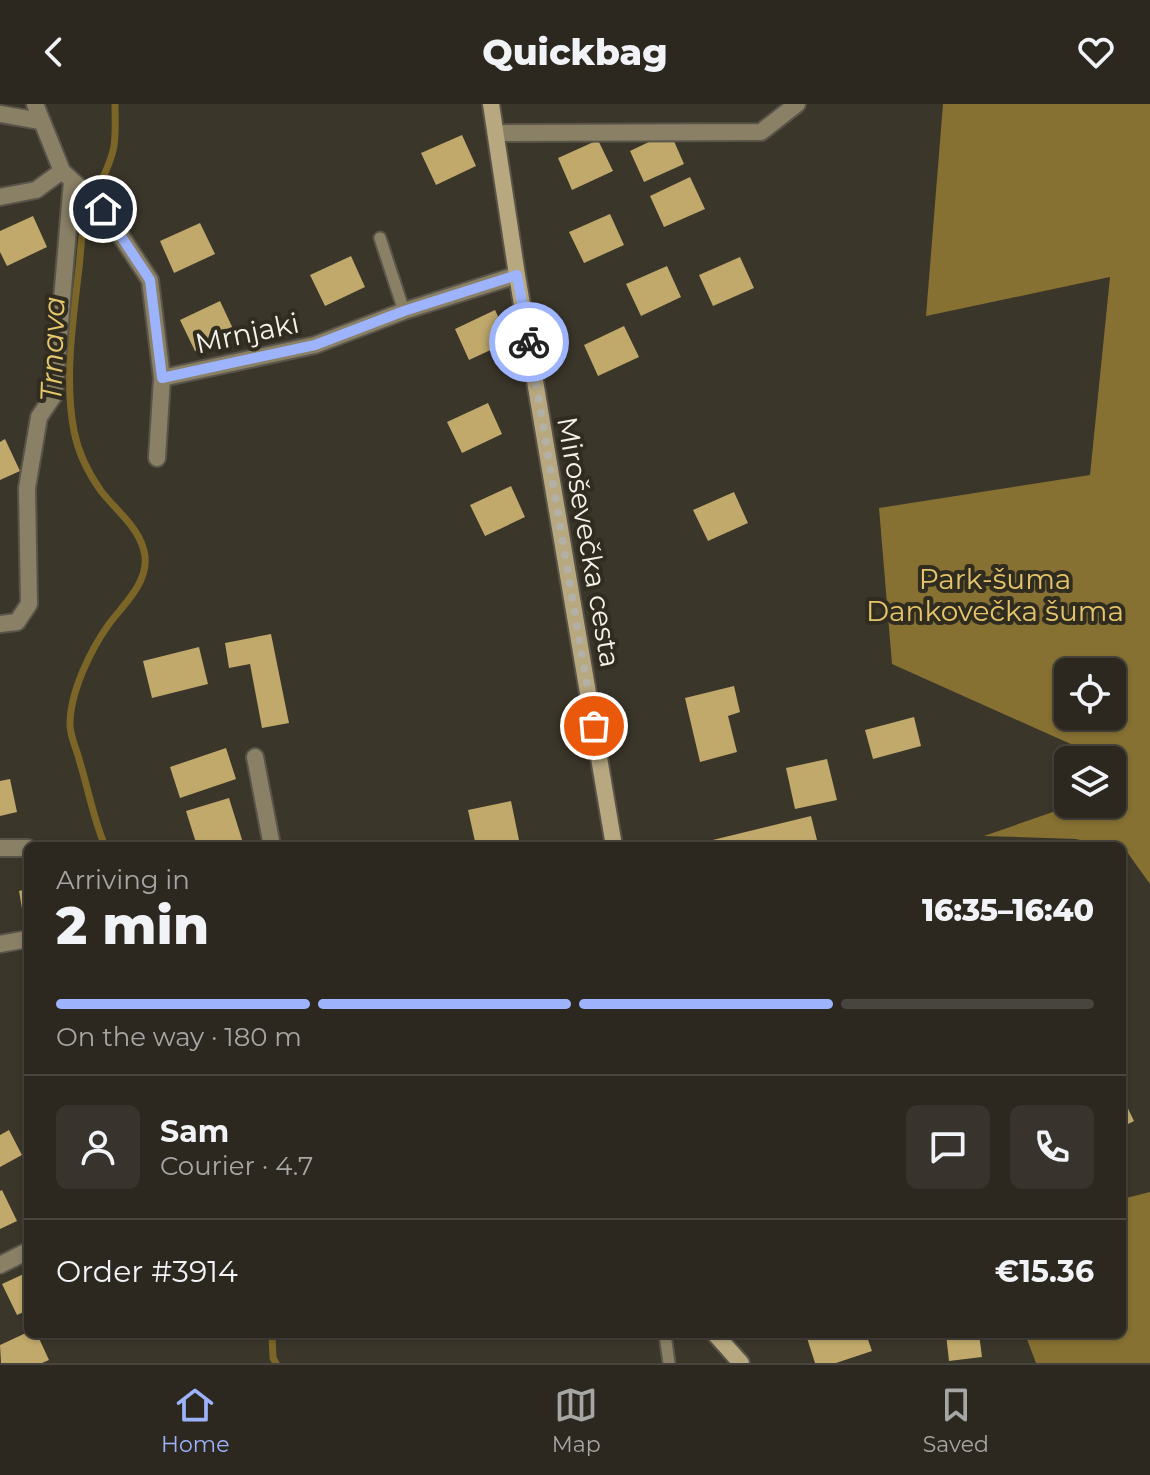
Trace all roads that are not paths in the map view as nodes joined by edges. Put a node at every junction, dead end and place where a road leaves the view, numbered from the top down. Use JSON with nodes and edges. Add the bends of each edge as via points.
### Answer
{"nodes":[{"id":1,"x":35,"y":104,"type":"edge"},
{"id":2,"x":491,"y":104,"type":"edge"},
{"id":3,"x":789,"y":106,"type":"edge"},
{"id":4,"x":0,"y":114,"type":"edge"},
{"id":5,"x":40,"y":121,"type":"junction"},
{"id":6,"x":496,"y":133,"type":"junction"},
{"id":7,"x":72,"y":181,"type":"junction"},
{"id":8,"x":0,"y":197,"type":"edge"},
{"id":9,"x":380,"y":238,"type":"dead end"},
{"id":10,"x":517,"y":275,"type":"junction"},
{"id":11,"x":404,"y":311,"type":"junction"},
{"id":12,"x":162,"y":378,"type":"junction"},
{"id":13,"x":157,"y":458,"type":"dead end"},
{"id":14,"x":0,"y":624,"type":"edge"},
{"id":15,"x":255,"y":757,"type":"dead end"},
{"id":16,"x":271,"y":842,"type":"edge"},
{"id":17,"x":613,"y":842,"type":"edge"},
{"id":18,"x":0,"y":848,"type":"edge"},
{"id":19,"x":24,"y":848,"type":"edge"},
{"id":20,"x":24,"y":940,"type":"edge"},
{"id":21,"x":0,"y":944,"type":"edge"},
{"id":22,"x":24,"y":1253,"type":"edge"},
{"id":23,"x":0,"y":1265,"type":"edge"},
{"id":24,"x":666,"y":1338,"type":"edge"},
{"id":25,"x":719,"y":1338,"type":"edge"},
{"id":26,"x":669,"y":1363,"type":"edge"},
{"id":27,"x":741,"y":1363,"type":"edge"}],
"edges":[{"from":1,"to":5,"type":"street"},
{"from":2,"to":6,"type":"main road","name":"Miroševečka cesta"},
{"from":3,"to":6,"type":"street","via":[[761,132]]},
{"from":4,"to":5,"type":"street"},
{"from":5,"to":7,"type":"street"},
{"from":6,"to":10,"type":"main road","name":"Miroševečka cesta"},
{"from":7,"to":8,"type":"street"},
{"from":7,"to":12,"type":"street","name":"Mrnjaki","via":[[103,209],[150,280]]},
{"from":7,"to":14,"type":"street","via":[[54,395],[39,417],[27,488],[29,604],[17,622]]},
{"from":9,"to":11,"type":"lane"},
{"from":10,"to":11,"type":"street","name":"Mrnjaki"},
{"from":10,"to":17,"type":"main road","name":"Miroševečka cesta"},
{"from":11,"to":12,"type":"street","name":"Mrnjaki","via":[[315,345]]},
{"from":12,"to":13,"type":"street"},
{"from":15,"to":16,"type":"street"},
{"from":18,"to":19,"type":"street"},
{"from":20,"to":21,"type":"street"},
{"from":22,"to":23,"type":"street"},
{"from":24,"to":26,"type":"lane"},
{"from":25,"to":27,"type":"main road"}]}
